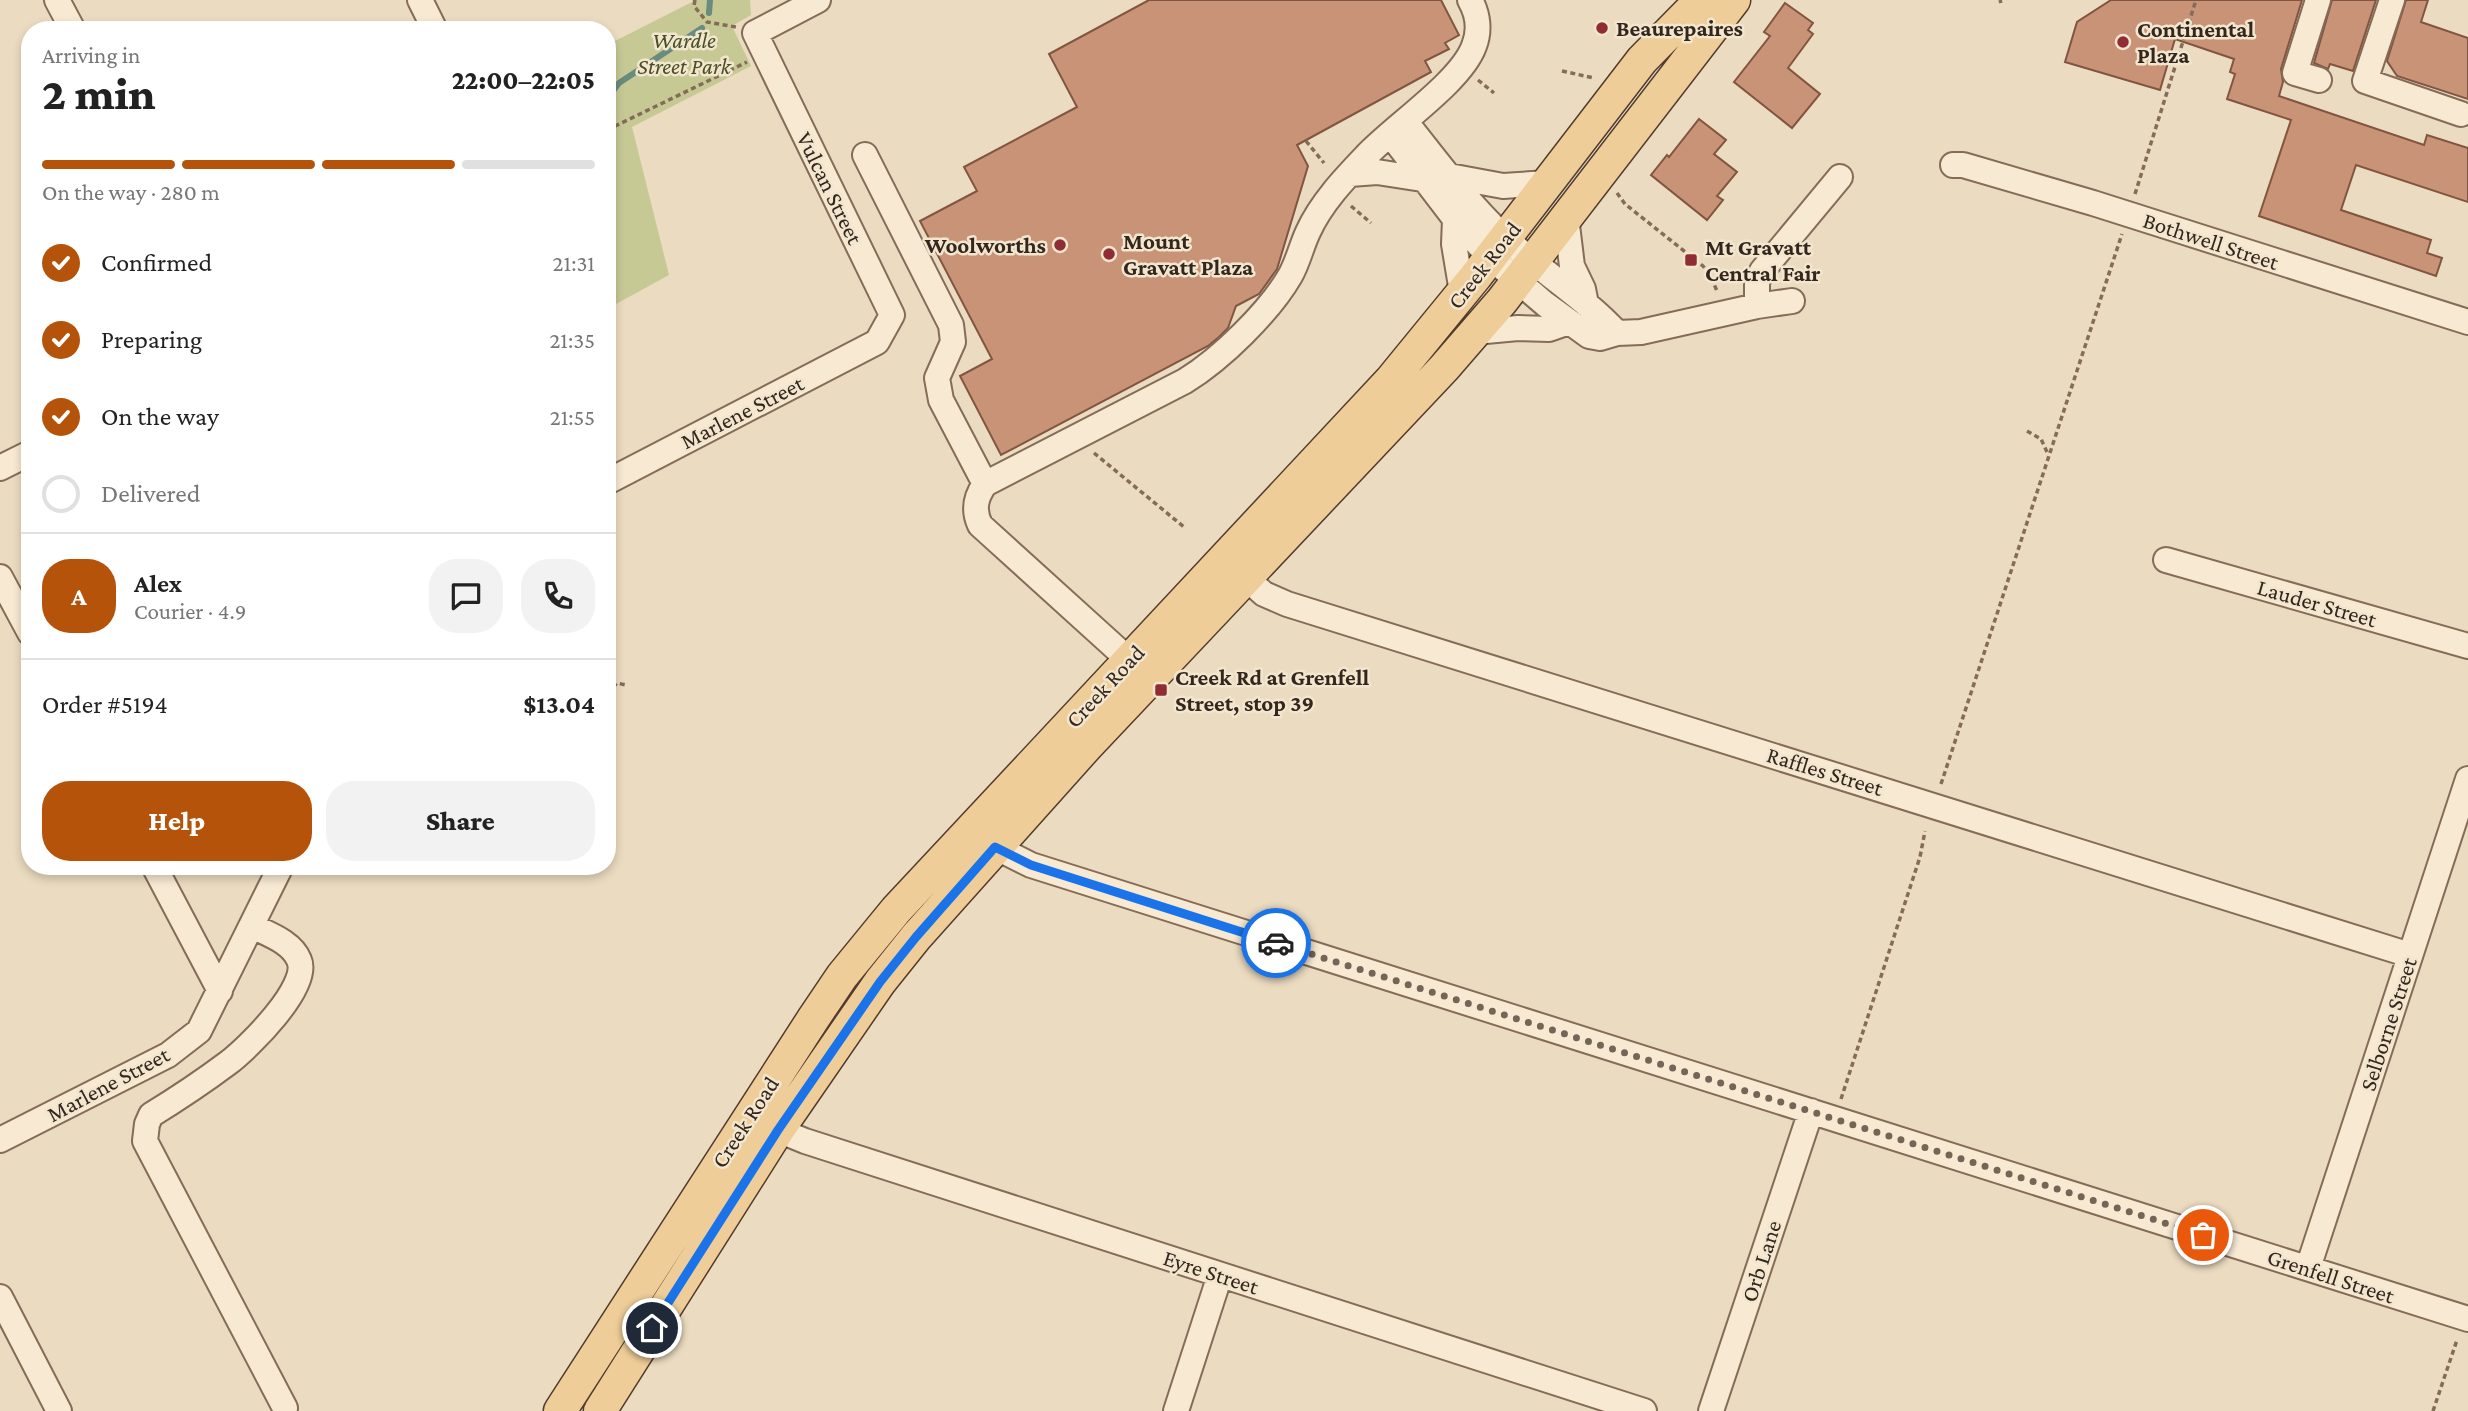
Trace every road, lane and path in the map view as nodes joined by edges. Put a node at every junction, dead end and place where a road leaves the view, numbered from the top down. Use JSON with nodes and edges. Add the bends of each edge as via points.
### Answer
{"nodes":[{"id":1,"x":57,"y":0,"type":"edge"},
{"id":2,"x":420,"y":0,"type":"edge"},
{"id":3,"x":695,"y":0,"type":"edge"},
{"id":4,"x":818,"y":0,"type":"edge"},
{"id":5,"x":1701,"y":0,"type":"edge"},
{"id":6,"x":1734,"y":0,"type":"edge"},
{"id":7,"x":2196,"y":0,"type":"edge"},
{"id":8,"x":2318,"y":0,"type":"edge"},
{"id":9,"x":2392,"y":0,"type":"edge"},
{"id":10,"x":1474,"y":2,"type":"edge"},
{"id":11,"x":68,"y":21,"type":"edge"},
{"id":12,"x":430,"y":21,"type":"edge"},
{"id":13,"x":760,"y":44,"type":"junction"},
{"id":14,"x":1562,"y":71,"type":"dead end"},
{"id":15,"x":2319,"y":80,"type":"dead end"},
{"id":16,"x":1623,"y":84,"type":"junction"},
{"id":17,"x":2461,"y":114,"type":"dead end"},
{"id":18,"x":616,"y":127,"type":"edge"},
{"id":19,"x":1397,"y":127,"type":"junction"},
{"id":20,"x":1306,"y":141,"type":"dead end"},
{"id":21,"x":865,"y":155,"type":"dead end"},
{"id":22,"x":1324,"y":163,"type":"dead end"},
{"id":23,"x":1953,"y":165,"type":"dead end"},
{"id":24,"x":1350,"y":174,"type":"junction"},
{"id":25,"x":1449,"y":176,"type":"junction"},
{"id":26,"x":1840,"y":177,"type":"dead end"},
{"id":27,"x":1422,"y":179,"type":"junction"},
{"id":28,"x":1548,"y":184,"type":"junction"},
{"id":29,"x":1617,"y":192,"type":"dead end"},
{"id":30,"x":1344,"y":200,"type":"dead end"},
{"id":31,"x":2128,"y":215,"type":"junction"},
{"id":32,"x":1566,"y":217,"type":"junction"},
{"id":33,"x":1455,"y":219,"type":"junction"},
{"id":34,"x":1371,"y":223,"type":"dead end"},
{"id":35,"x":1498,"y":248,"type":"junction"},
{"id":36,"x":1525,"y":271,"type":"junction"},
{"id":37,"x":1462,"y":292,"type":"junction"},
{"id":38,"x":1792,"y":301,"type":"dead end"},
{"id":39,"x":1586,"y":304,"type":"junction"},
{"id":40,"x":1757,"y":306,"type":"junction"},
{"id":41,"x":1722,"y":314,"type":"junction"},
{"id":42,"x":1569,"y":322,"type":"junction"},
{"id":43,"x":2468,"y":322,"type":"edge"},
{"id":44,"x":1475,"y":332,"type":"junction"},
{"id":45,"x":1617,"y":333,"type":"junction"},
{"id":46,"x":877,"y":342,"type":"joint"},
{"id":47,"x":2027,"y":431,"type":"dead end"},
{"id":48,"x":1076,"y":437,"type":"junction"},
{"id":49,"x":2048,"y":454,"type":"junction"},
{"id":50,"x":21,"y":458,"type":"edge"},
{"id":51,"x":0,"y":468,"type":"edge"},
{"id":52,"x":616,"y":477,"type":"edge"},
{"id":53,"x":985,"y":484,"type":"junction"},
{"id":54,"x":1184,"y":527,"type":"dead end"},
{"id":55,"x":2165,"y":560,"type":"dead end"},
{"id":56,"x":0,"y":577,"type":"edge"},
{"id":57,"x":1245,"y":578,"type":"junction"},
{"id":58,"x":21,"y":616,"type":"edge"},
{"id":59,"x":2468,"y":646,"type":"edge"},
{"id":60,"x":1129,"y":660,"type":"junction"},
{"id":61,"x":616,"y":684,"type":"edge"},
{"id":62,"x":626,"y":685,"type":"dead end"},
{"id":63,"x":2468,"y":779,"type":"edge"},
{"id":64,"x":1941,"y":784,"type":"dead end"},
{"id":65,"x":1925,"y":831,"type":"dead end"},
{"id":66,"x":995,"y":847,"type":"junction"},
{"id":67,"x":159,"y":875,"type":"edge"},
{"id":68,"x":277,"y":875,"type":"edge"},
{"id":69,"x":252,"y":926,"type":"junction"},
{"id":70,"x":2410,"y":955,"type":"junction"},
{"id":71,"x":220,"y":991,"type":"junction"},
{"id":72,"x":1811,"y":1111,"type":"junction"},
{"id":73,"x":1835,"y":1120,"type":"junction"},
{"id":74,"x":778,"y":1130,"type":"junction"},
{"id":75,"x":0,"y":1140,"type":"edge"},
{"id":76,"x":2308,"y":1268,"type":"junction"},
{"id":77,"x":1220,"y":1275,"type":"junction"},
{"id":78,"x":4,"y":1313,"type":"edge"},
{"id":79,"x":2466,"y":1319,"type":"edge"},
{"id":80,"x":285,"y":1408,"type":"dead end"},
{"id":81,"x":59,"y":1411,"type":"edge"},
{"id":82,"x":560,"y":1411,"type":"edge"},
{"id":83,"x":600,"y":1411,"type":"edge"},
{"id":84,"x":1176,"y":1411,"type":"edge"},
{"id":85,"x":1644,"y":1411,"type":"edge"},
{"id":86,"x":1711,"y":1411,"type":"edge"},
{"id":87,"x":2433,"y":1411,"type":"edge"}],
"edges":[{"from":1,"to":11,"type":"street"},
{"from":2,"to":12,"type":"street"},
{"from":3,"to":13,"type":"path","via":[[694,6],[706,22],[732,26]]},
{"from":4,"to":13,"type":"street"},
{"from":5,"to":16,"type":"main road","name":"Creek Road"},
{"from":6,"to":32,"type":"main road","name":"Creek Road"},
{"from":7,"to":31,"type":"path"},
{"from":8,"to":15,"type":"street","via":[[2295,73]]},
{"from":9,"to":17,"type":"street","via":[[2365,81]]},
{"from":10,"to":19,"type":"street","via":[[1478,25],[1474,47],[1445,84]]},
{"from":13,"to":18,"type":"path"},
{"from":13,"to":46,"type":"street","name":"Vulcan Street","via":[[892,315]]},
{"from":14,"to":16,"type":"path"},
{"from":16,"to":28,"type":"main road","name":"Creek Road"},
{"from":19,"to":24,"type":"street"},
{"from":19,"to":25,"type":"street"},
{"from":19,"to":27,"type":"street"},
{"from":20,"to":22,"type":"path"},
{"from":21,"to":53,"type":"street","via":[[951,324],[953,342],[937,379],[941,400]]},
{"from":23,"to":31,"type":"street","name":"Bothwell Street","via":[[1963,164]]},
{"from":24,"to":27,"type":"street"},
{"from":24,"to":48,"type":"street","via":[[1317,216],[1280,291],[1207,367]]},
{"from":25,"to":28,"type":"street","via":[[1503,186]]},
{"from":25,"to":35,"type":"street","via":[[1485,219]]},
{"from":26,"to":40,"type":"street","via":[[1762,271]]},
{"from":27,"to":33,"type":"street"},
{"from":28,"to":35,"type":"main road","name":"Creek Road"},
{"from":29,"to":41,"type":"path","via":[[1625,205],[1703,266],[1714,282]]},
{"from":30,"to":34,"type":"path"},
{"from":31,"to":43,"type":"street","name":"Bothwell Street"},
{"from":31,"to":49,"type":"path"},
{"from":32,"to":36,"type":"main road","name":"Creek Road"},
{"from":32,"to":39,"type":"street","via":[[1572,266]]},
{"from":33,"to":35,"type":"street"},
{"from":33,"to":37,"type":"street"},
{"from":35,"to":36,"type":"street"},
{"from":35,"to":37,"type":"main road","name":"Creek Road"},
{"from":36,"to":39,"type":"street"},
{"from":36,"to":42,"type":"street"},
{"from":36,"to":44,"type":"main road","name":"Creek Road"},
{"from":37,"to":60,"type":"main road","name":"Creek Road","via":[[1391,380]]},
{"from":38,"to":40,"type":"street"},
{"from":39,"to":45,"type":"street"},
{"from":40,"to":41,"type":"street"},
{"from":41,"to":45,"type":"street"},
{"from":42,"to":44,"type":"street","via":[[1549,329]]},
{"from":42,"to":45,"type":"street","via":[[1595,338]]},
{"from":44,"to":57,"type":"main road","name":"Creek Road"},
{"from":46,"to":52,"type":"street","name":"Marlene Street"},
{"from":47,"to":49,"type":"path","via":[[2041,439]]},
{"from":48,"to":53,"type":"street"},
{"from":48,"to":54,"type":"path"},
{"from":49,"to":64,"type":"path"},
{"from":50,"to":51,"type":"street"},
{"from":53,"to":60,"type":"street","via":[[975,514],[980,525]]},
{"from":55,"to":59,"type":"street","name":"Lauder Street"},
{"from":56,"to":58,"type":"street"},
{"from":57,"to":66,"type":"main road","name":"Creek Road"},
{"from":57,"to":70,"type":"street","name":"Raffles Street","via":[[1264,594],[1287,604]]},
{"from":60,"to":82,"type":"main road","name":"Creek Road","via":[[896,910],[842,976]]},
{"from":61,"to":62,"type":"path"},
{"from":63,"to":70,"type":"street","name":"Selborne Street"},
{"from":65,"to":73,"type":"path"},
{"from":66,"to":72,"type":"street","name":"Grenfell Street","via":[[1031,865]]},
{"from":66,"to":74,"type":"main road","name":"Creek Road","via":[[880,982]]},
{"from":67,"to":71,"type":"street"},
{"from":68,"to":69,"type":"street","name":"Marlene Street"},
{"from":69,"to":71,"type":"street","name":"Marlene Street"},
{"from":69,"to":80,"type":"street","via":[[291,947],[301,961],[300,978],[263,1030],[229,1062],[151,1115],[145,1141]]},
{"from":70,"to":76,"type":"street","name":"Selborne Street"},
{"from":71,"to":75,"type":"street","name":"Marlene Street","via":[[199,1031],[168,1055]]},
{"from":72,"to":73,"type":"street","name":"Grenfell Street"},
{"from":72,"to":86,"type":"street","name":"Orb Lane"},
{"from":73,"to":76,"type":"street","name":"Grenfell Street"},
{"from":74,"to":77,"type":"street","name":"Eyre Street"},
{"from":74,"to":83,"type":"main road","name":"Creek Road"},
{"from":76,"to":79,"type":"street","name":"Grenfell Street"},
{"from":77,"to":84,"type":"street"},
{"from":77,"to":85,"type":"street","name":"Eyre Street"},
{"from":78,"to":81,"type":"street"},
{"from":79,"to":87,"type":"path"}]}
